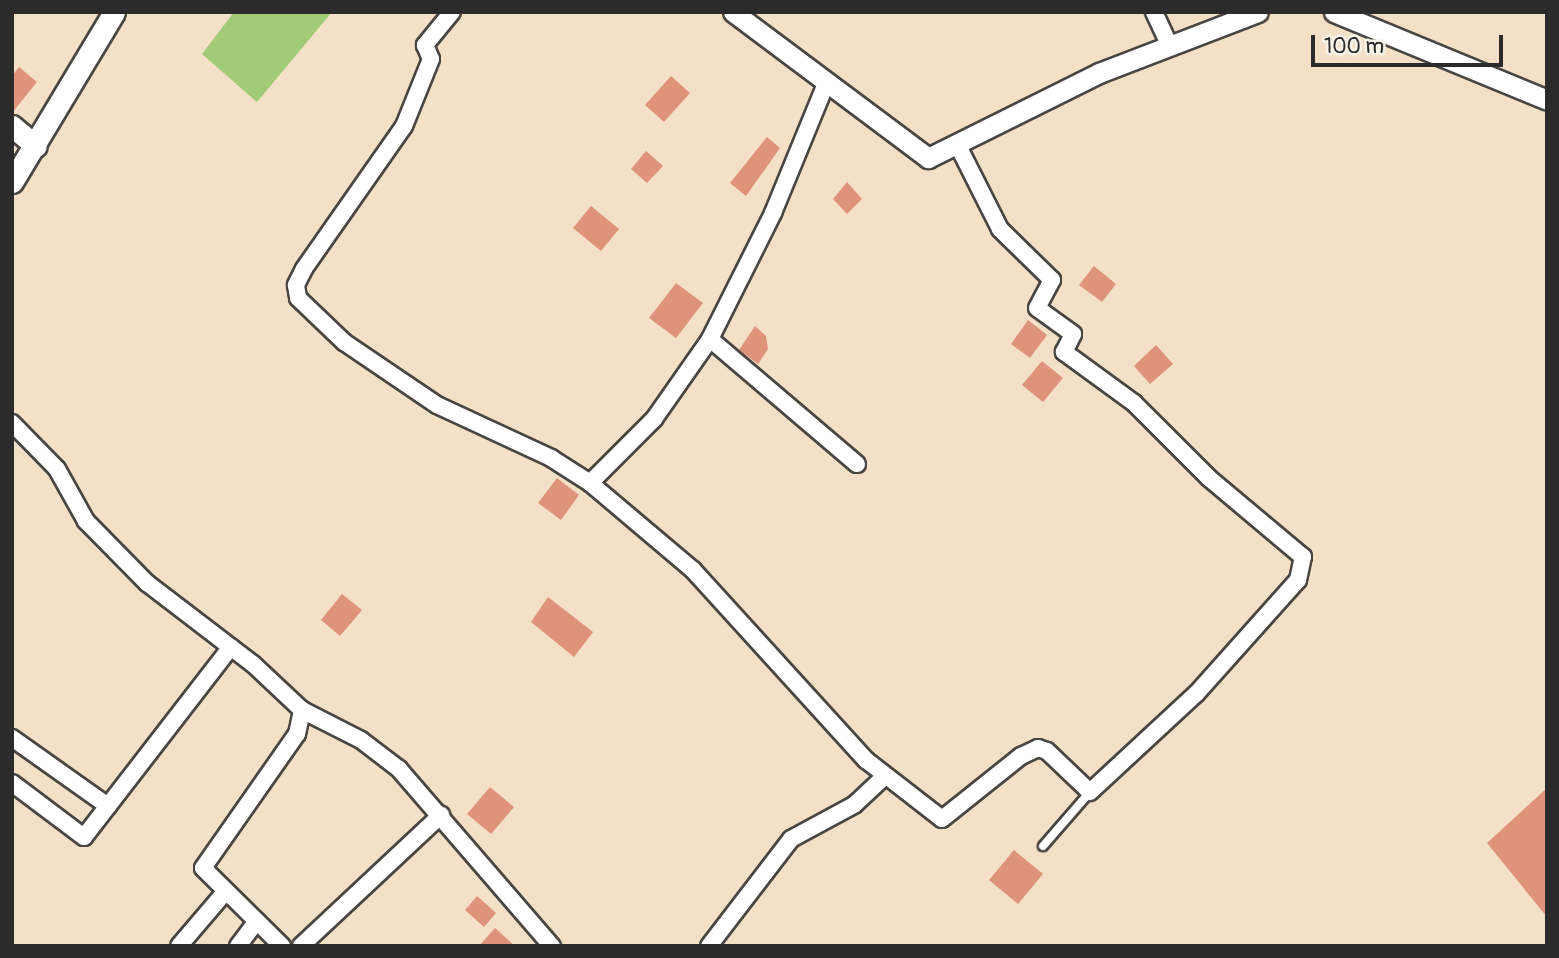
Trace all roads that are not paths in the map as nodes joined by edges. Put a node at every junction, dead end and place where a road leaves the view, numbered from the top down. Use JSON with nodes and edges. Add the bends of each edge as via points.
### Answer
{"nodes":[{"id":1,"x":114,"y":12,"type":"edge"},
{"id":2,"x":452,"y":12,"type":"edge"},
{"id":3,"x":733,"y":12,"type":"edge"},
{"id":4,"x":1154,"y":12,"type":"edge"},
{"id":5,"x":1258,"y":12,"type":"edge"},
{"id":6,"x":1334,"y":12,"type":"edge"},
{"id":7,"x":1170,"y":46,"type":"junction"},
{"id":8,"x":826,"y":84,"type":"junction"},
{"id":9,"x":1547,"y":100,"type":"edge"},
{"id":10,"x":12,"y":126,"type":"edge"},
{"id":11,"x":957,"y":144,"type":"junction"},
{"id":12,"x":36,"y":146,"type":"junction"},
{"id":13,"x":12,"y":182,"type":"edge"},
{"id":14,"x":710,"y":339,"type":"junction"},
{"id":15,"x":12,"y":424,"type":"edge"},
{"id":16,"x":857,"y":464,"type":"dead end"},
{"id":17,"x":590,"y":483,"type":"junction"},
{"id":18,"x":231,"y":648,"type":"junction"},
{"id":19,"x":302,"y":710,"type":"junction"},
{"id":20,"x":12,"y":738,"type":"edge"},
{"id":21,"x":885,"y":776,"type":"junction"},
{"id":22,"x":12,"y":783,"type":"edge"},
{"id":23,"x":1090,"y":792,"type":"junction"},
{"id":24,"x":108,"y":806,"type":"junction"},
{"id":25,"x":441,"y":814,"type":"junction"},
{"id":26,"x":1043,"y":846,"type":"dead end"},
{"id":27,"x":226,"y":891,"type":"junction"},
{"id":28,"x":257,"y":920,"type":"junction"},
{"id":29,"x":179,"y":946,"type":"edge"},
{"id":30,"x":238,"y":946,"type":"edge"},
{"id":31,"x":282,"y":946,"type":"edge"},
{"id":32,"x":301,"y":946,"type":"edge"},
{"id":33,"x":552,"y":946,"type":"edge"},
{"id":34,"x":709,"y":946,"type":"edge"}],
"edges":[{"from":1,"to":12,"type":"main road"},
{"from":2,"to":17,"type":"street","via":[[425,45],[431,59],[404,126],[309,260],[296,293],[344,342],[429,400],[464,421],[551,458]]},
{"from":3,"to":8,"type":"street"},
{"from":4,"to":7,"type":"street"},
{"from":5,"to":7,"type":"street"},
{"from":6,"to":9,"type":"street"},
{"from":7,"to":11,"type":"street","via":[[1099,73]]},
{"from":8,"to":11,"type":"street","via":[[928,158]]},
{"from":8,"to":14,"type":"street","via":[[773,213]]},
{"from":10,"to":12,"type":"main road"},
{"from":11,"to":23,"type":"street","via":[[1000,229],[1052,279],[1037,308],[1073,334],[1064,352],[1134,402],[1209,478],[1303,557],[1298,580],[1196,694]]},
{"from":12,"to":13,"type":"main road"},
{"from":14,"to":16,"type":"street"},
{"from":14,"to":17,"type":"street","via":[[654,419]]},
{"from":15,"to":18,"type":"street","via":[[57,469],[86,521],[159,593]]},
{"from":17,"to":21,"type":"street","via":[[693,570]]},
{"from":18,"to":19,"type":"street"},
{"from":18,"to":24,"type":"street"},
{"from":19,"to":25,"type":"street","via":[[383,756]]},
{"from":19,"to":27,"type":"street","via":[[297,734],[203,868]]},
{"from":20,"to":24,"type":"street"},
{"from":21,"to":23,"type":"street","via":[[942,819],[1021,756],[1038,748],[1047,751]]},
{"from":21,"to":34,"type":"street","via":[[854,806],[789,842]]},
{"from":22,"to":24,"type":"street","via":[[84,837]]},
{"from":23,"to":26,"type":"lane"},
{"from":25,"to":32,"type":"street"},
{"from":25,"to":33,"type":"street"},
{"from":27,"to":28,"type":"street"},
{"from":27,"to":29,"type":"street"},
{"from":28,"to":30,"type":"street"},
{"from":28,"to":31,"type":"street"}]}
